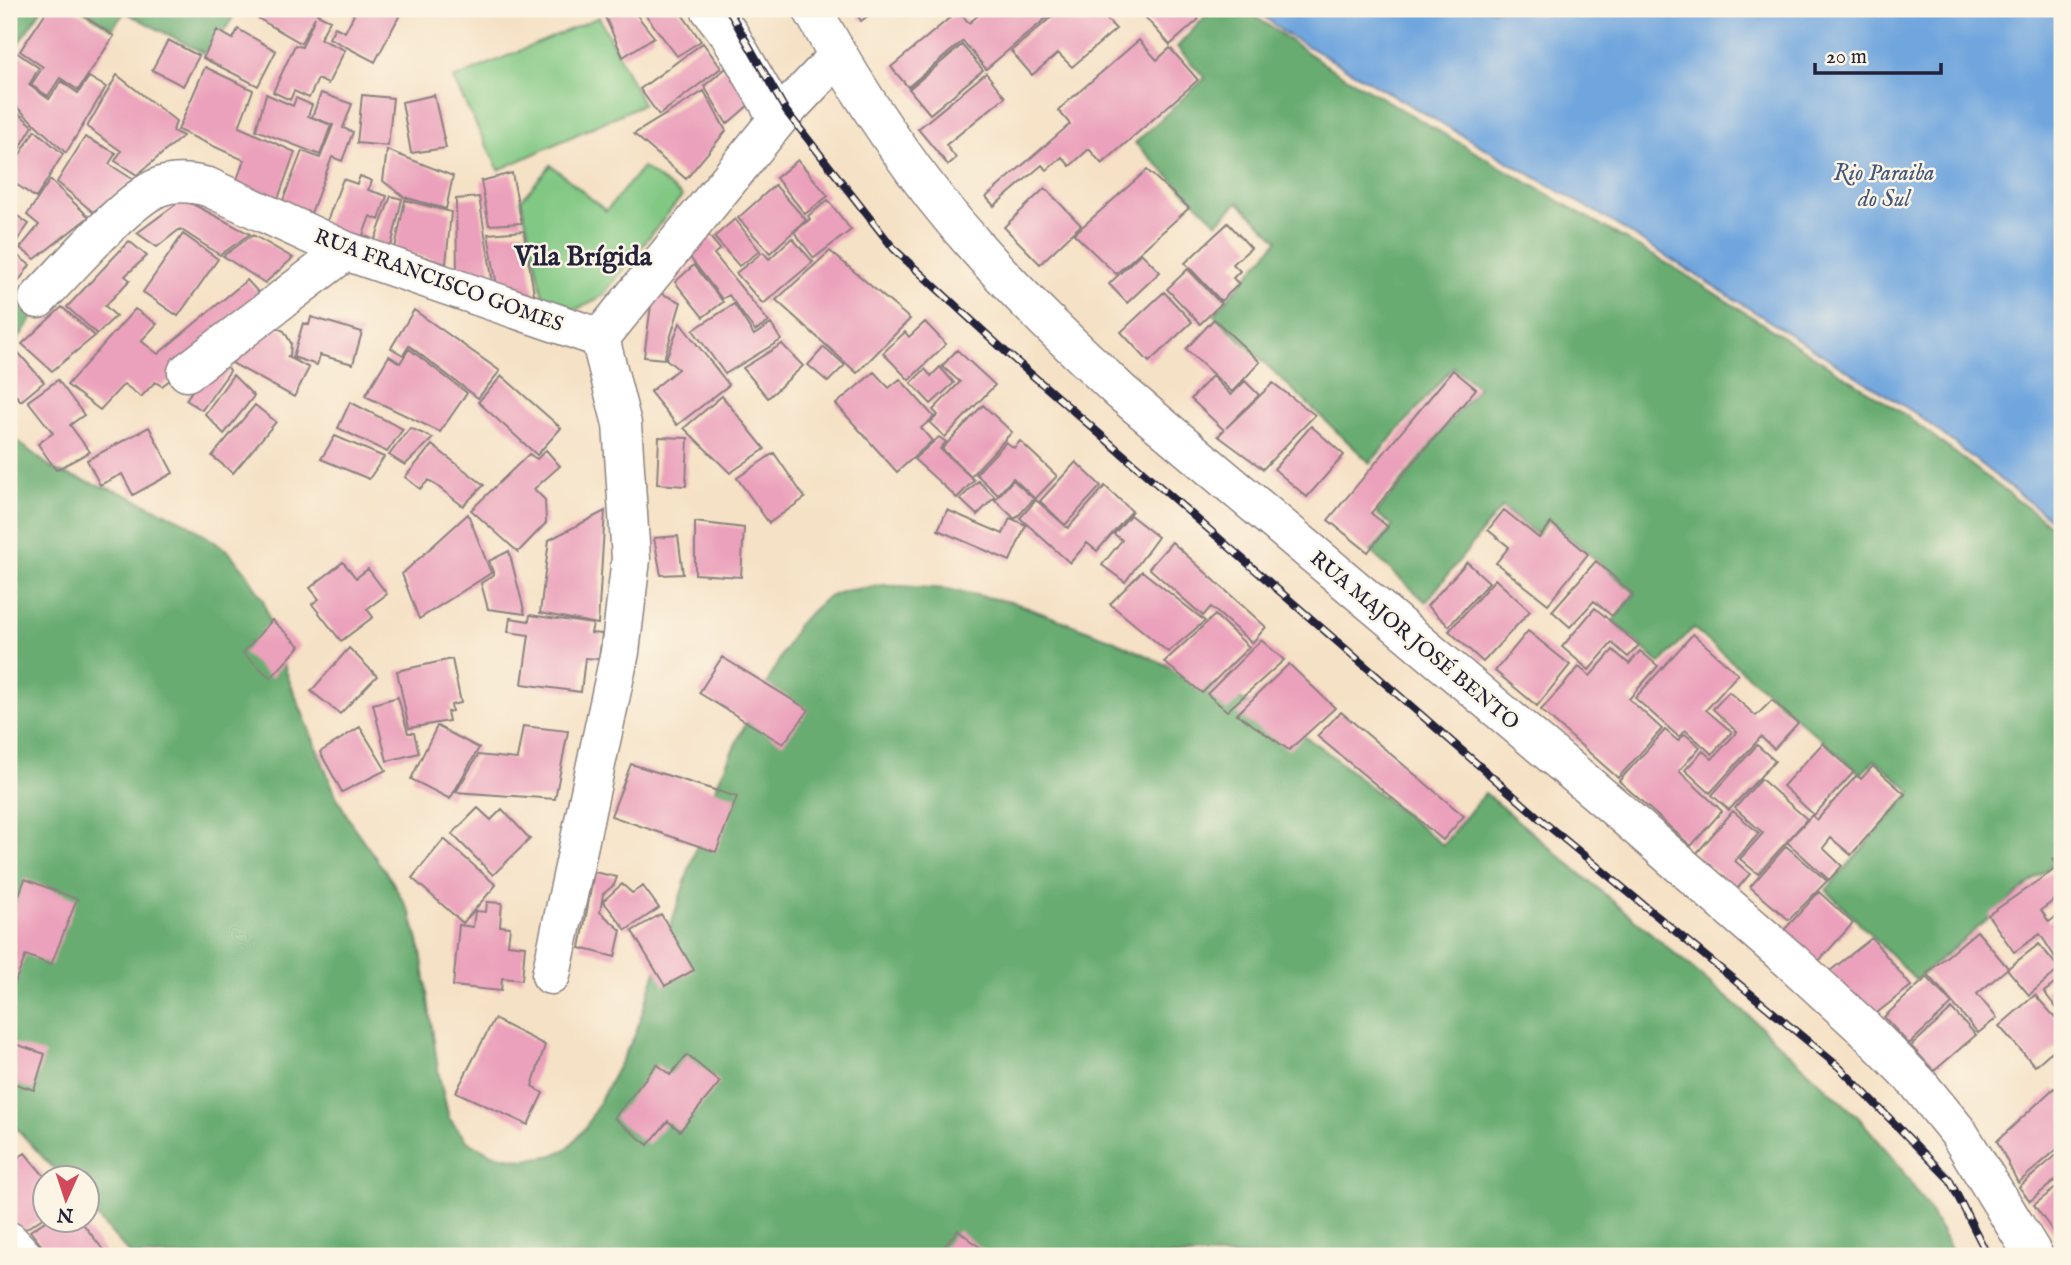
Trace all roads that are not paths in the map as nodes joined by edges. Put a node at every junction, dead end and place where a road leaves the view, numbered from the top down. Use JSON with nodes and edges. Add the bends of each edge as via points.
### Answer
{"nodes":[{"id":1,"x":710,"y":9,"type":"edge"},
{"id":2,"x":812,"y":9,"type":"edge"},
{"id":3,"x":838,"y":56,"type":"junction"},
{"id":4,"x":778,"y":119,"type":"junction"},
{"id":5,"x":346,"y":251,"type":"junction"},
{"id":6,"x":38,"y":299,"type":"dead end"},
{"id":7,"x":600,"y":338,"type":"junction"},
{"id":8,"x":187,"y":372,"type":"dead end"},
{"id":9,"x":551,"y":975,"type":"dead end"},
{"id":10,"x":9,"y":1241,"type":"edge"},
{"id":11,"x":23,"y":1256,"type":"edge"},
{"id":12,"x":2034,"y":1256,"type":"edge"}],
"edges":[{"from":1,"to":4,"type":"street"},
{"from":2,"to":3,"type":"street","name":"RUA MAJOR JOSÉ BENTO"},
{"from":3,"to":4,"type":"street"},
{"from":3,"to":12,"type":"street","name":"RUA MAJOR JOSÉ BENTO","via":[[919,174],[977,248],[1047,322],[1121,392],[1791,961],[1917,1082],[1958,1132]]},
{"from":4,"to":7,"type":"street"},
{"from":5,"to":6,"type":"street","name":"RUA FRANCISCO GOMES","via":[[208,187],[178,183],[161,186],[136,201]]},
{"from":5,"to":7,"type":"street","name":"RUA FRANCISCO GOMES"},
{"from":5,"to":8,"type":"street"},
{"from":7,"to":9,"type":"street","via":[[622,424],[631,559],[620,652]]},
{"from":10,"to":11,"type":"street"}]}
